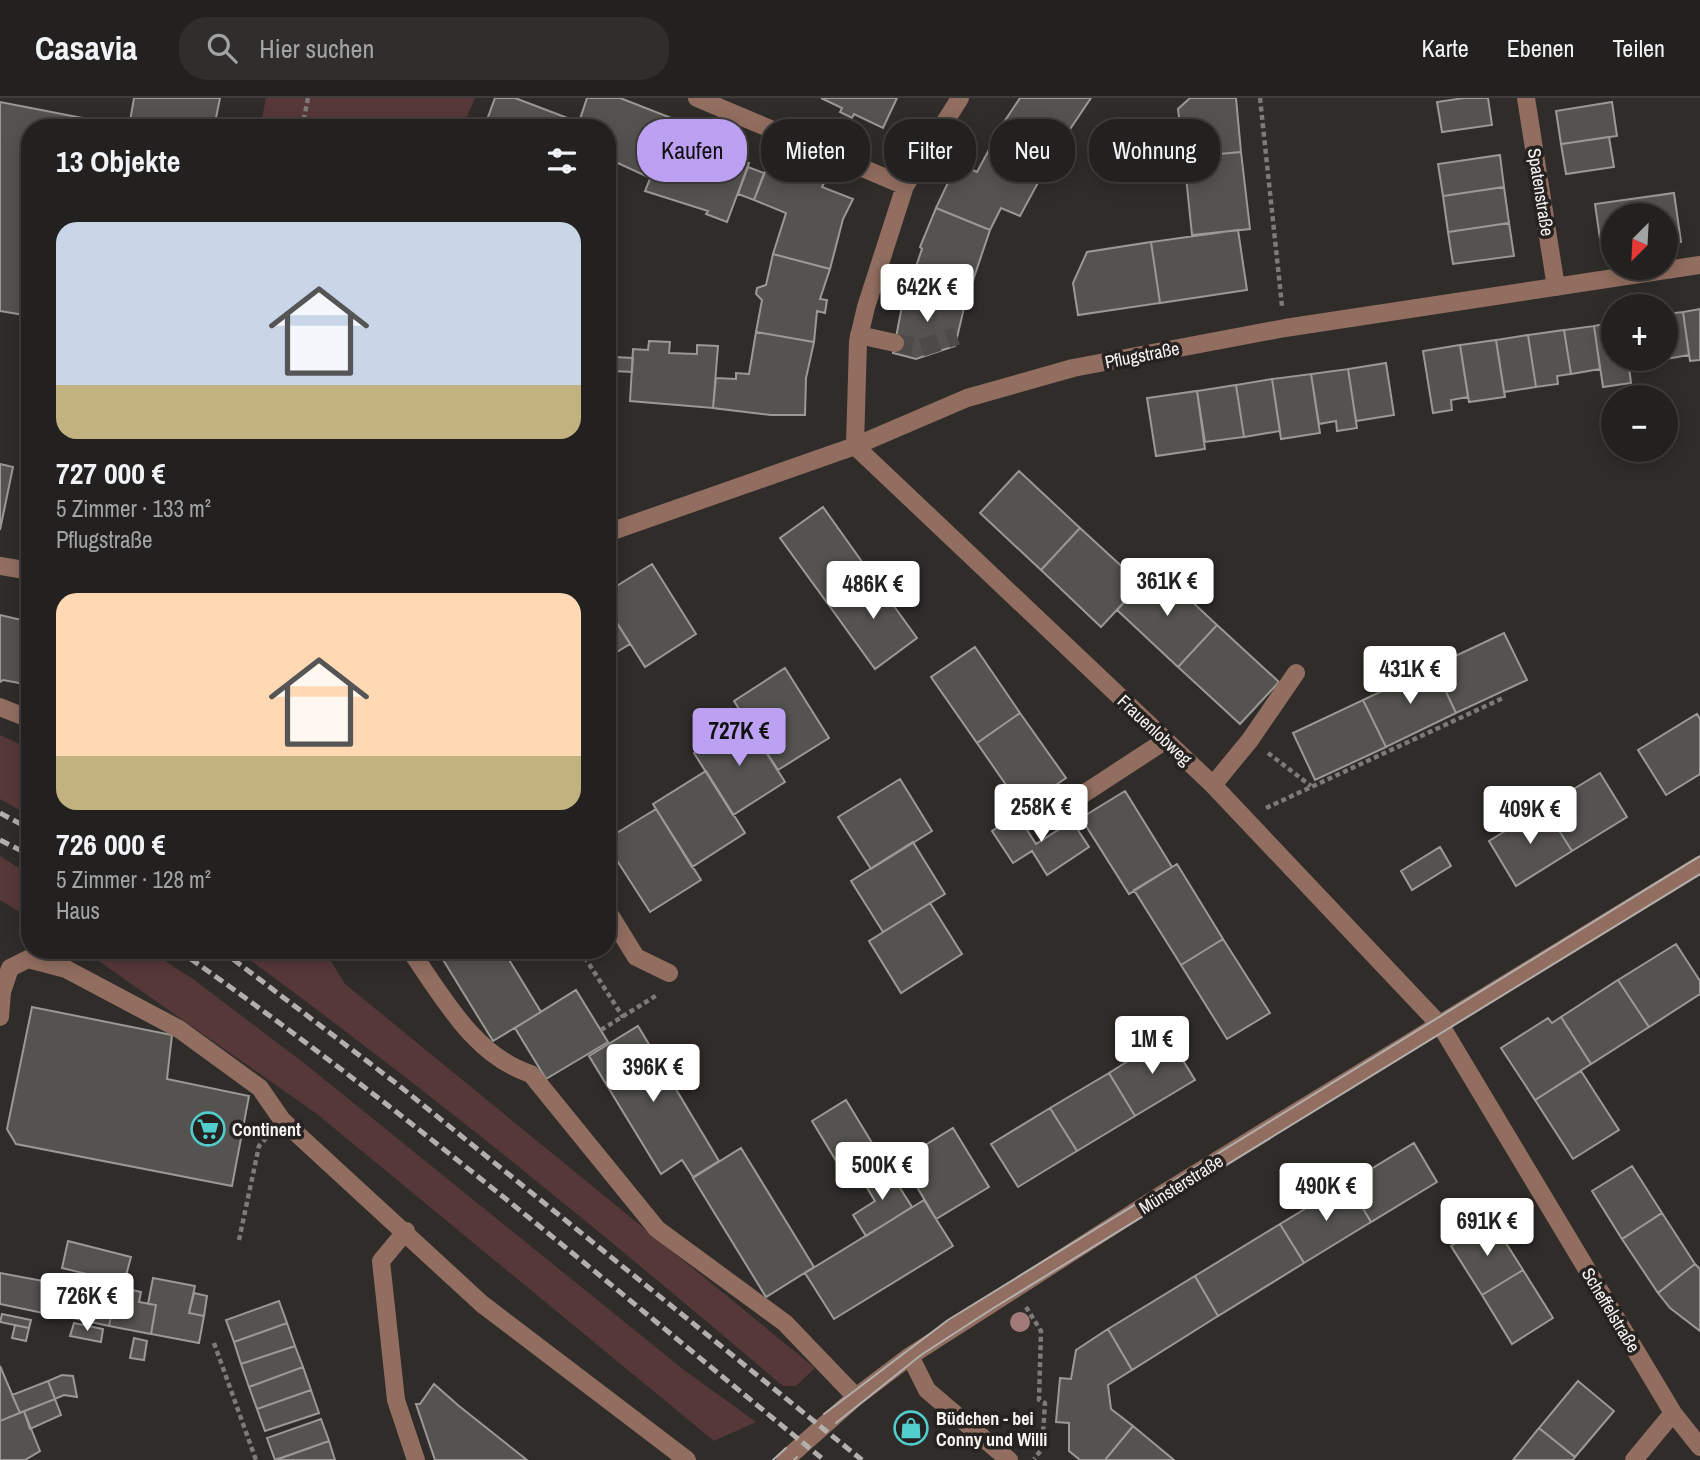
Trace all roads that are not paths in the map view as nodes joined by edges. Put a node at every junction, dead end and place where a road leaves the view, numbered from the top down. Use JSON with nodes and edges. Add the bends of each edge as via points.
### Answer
{"nodes":[{"id":1,"x":697,"y":98,"type":"edge"},
{"id":2,"x":960,"y":98,"type":"edge"},
{"id":3,"x":1526,"y":98,"type":"edge"},
{"id":4,"x":905,"y":186,"type":"junction"},
{"id":5,"x":1700,"y":265,"type":"edge"},
{"id":6,"x":1556,"y":286,"type":"junction"},
{"id":7,"x":859,"y":338,"type":"junction"},
{"id":8,"x":895,"y":343,"type":"tunnel mouth"},
{"id":9,"x":855,"y":446,"type":"junction"},
{"id":10,"x":616,"y":530,"type":"edge"},
{"id":11,"x":0,"y":566,"type":"edge"},
{"id":12,"x":21,"y":570,"type":"edge"},
{"id":13,"x":1296,"y":673,"type":"dead end"},
{"id":14,"x":0,"y":707,"type":"edge"},
{"id":15,"x":21,"y":715,"type":"edge"},
{"id":16,"x":1166,"y":740,"type":"junction"},
{"id":17,"x":1213,"y":785,"type":"junction"},
{"id":18,"x":1045,"y":818,"type":"dead end"},
{"id":19,"x":1700,"y":865,"type":"edge"},
{"id":20,"x":616,"y":925,"type":"edge"},
{"id":21,"x":416,"y":959,"type":"edge"},
{"id":22,"x":669,"y":973,"type":"road end"},
{"id":23,"x":0,"y":1017,"type":"edge"},
{"id":24,"x":1441,"y":1026,"type":"junction"},
{"id":25,"x":406,"y":1231,"type":"junction"},
{"id":26,"x":909,"y":1356,"type":"junction"},
{"id":27,"x":856,"y":1397,"type":"junction"},
{"id":28,"x":1673,"y":1413,"type":"junction"},
{"id":29,"x":1700,"y":1447,"type":"edge"},
{"id":30,"x":416,"y":1460,"type":"edge"},
{"id":31,"x":687,"y":1460,"type":"edge"},
{"id":32,"x":785,"y":1460,"type":"edge"},
{"id":33,"x":1009,"y":1460,"type":"edge"},
{"id":34,"x":1634,"y":1460,"type":"edge"}],
"edges":[{"from":1,"to":4,"type":"street"},
{"from":2,"to":4,"type":"street"},
{"from":3,"to":6,"type":"street","name":"Spatenstraße"},
{"from":4,"to":7,"type":"street"},
{"from":5,"to":6,"type":"street","name":"Pflugstraße"},
{"from":6,"to":9,"type":"street","name":"Pflugstraße","via":[[1285,328],[1073,369],[967,398]]},
{"from":7,"to":8,"type":"street"},
{"from":7,"to":9,"type":"street"},
{"from":9,"to":10,"type":"street","name":"Pflugstraße"},
{"from":9,"to":16,"type":"street","name":"Frauenlobweg"},
{"from":11,"to":12,"type":"street"},
{"from":13,"to":17,"type":"street"},
{"from":14,"to":15,"type":"street"},
{"from":16,"to":17,"type":"street","name":"Frauenlobweg"},
{"from":16,"to":18,"type":"street"},
{"from":17,"to":24,"type":"street","name":"Frauenlobweg"},
{"from":19,"to":24,"type":"street","name":"Münsterstraße"},
{"from":20,"to":22,"type":"street","via":[[636,957]]},
{"from":21,"to":27,"type":"street","via":[[489,1054],[531,1074],[657,1229],[785,1323]]},
{"from":23,"to":25,"type":"street","via":[[10,968],[28,959],[66,969],[179,1029],[260,1088],[282,1120]]},
{"from":24,"to":26,"type":"street","name":"Münsterstraße"},
{"from":24,"to":28,"type":"street","name":"Scheffelstraße"},
{"from":25,"to":30,"type":"street","via":[[381,1261],[396,1400]]},
{"from":25,"to":31,"type":"street","via":[[421,1251],[482,1304]]},
{"from":26,"to":27,"type":"street","name":"Münsterstraße"},
{"from":26,"to":33,"type":"street","via":[[927,1390]]},
{"from":27,"to":32,"type":"street","name":"Münsterstraße"},
{"from":28,"to":29,"type":"street","name":"Scheffelstraße"},
{"from":28,"to":34,"type":"street"}]}
